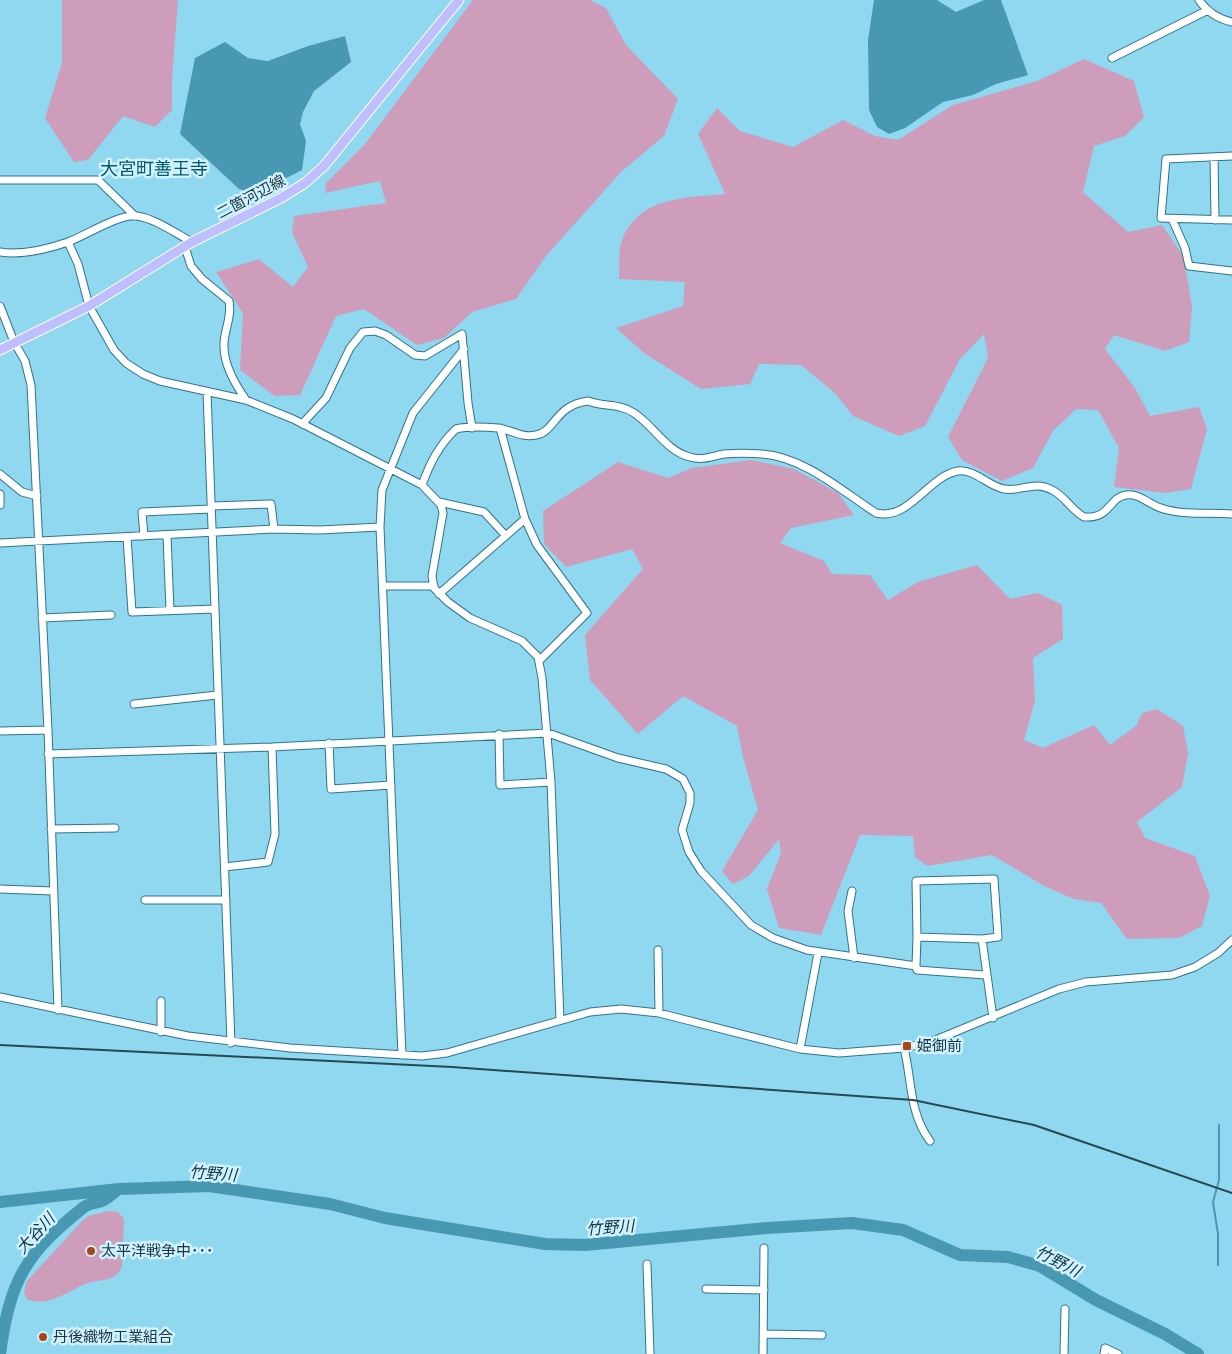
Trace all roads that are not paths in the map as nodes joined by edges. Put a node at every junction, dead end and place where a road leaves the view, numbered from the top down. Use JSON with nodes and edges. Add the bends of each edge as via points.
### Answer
{"nodes":[{"id":1,"x":457,"y":0,"type":"edge"},
{"id":2,"x":1200,"y":0,"type":"edge"},
{"id":3,"x":1208,"y":10,"type":"junction"},
{"id":4,"x":1232,"y":22,"type":"edge"},
{"id":5,"x":1112,"y":58,"type":"dead end"},
{"id":6,"x":1214,"y":156,"type":"junction"},
{"id":7,"x":1232,"y":156,"type":"edge"},
{"id":8,"x":0,"y":180,"type":"edge"},
{"id":9,"x":135,"y":216,"type":"junction"},
{"id":10,"x":1172,"y":219,"type":"junction"},
{"id":11,"x":1215,"y":220,"type":"junction"},
{"id":12,"x":1232,"y":220,"type":"edge"},
{"id":13,"x":68,"y":242,"type":"junction"},
{"id":14,"x":189,"y":244,"type":"junction"},
{"id":15,"x":0,"y":252,"type":"edge"},
{"id":16,"x":1232,"y":271,"type":"edge"},
{"id":17,"x":0,"y":306,"type":"edge"},
{"id":18,"x":89,"y":306,"type":"junction"},
{"id":19,"x":14,"y":342,"type":"junction"},
{"id":20,"x":464,"y":349,"type":"junction"},
{"id":21,"x":0,"y":350,"type":"edge"},
{"id":22,"x":207,"y":392,"type":"junction"},
{"id":23,"x":246,"y":400,"type":"junction"},
{"id":24,"x":302,"y":424,"type":"junction"},
{"id":25,"x":472,"y":428,"type":"junction"},
{"id":26,"x":500,"y":428,"type":"junction"},
{"id":27,"x":390,"y":468,"type":"junction"},
{"id":28,"x":0,"y":474,"type":"edge"},
{"id":29,"x":422,"y":485,"type":"junction"},
{"id":30,"x":0,"y":494,"type":"edge"},
{"id":31,"x":37,"y":496,"type":"junction"},
{"id":32,"x":439,"y":502,"type":"junction"},
{"id":33,"x":0,"y":505,"type":"edge"},
{"id":34,"x":211,"y":508,"type":"junction"},
{"id":35,"x":1232,"y":514,"type":"edge"},
{"id":36,"x":525,"y":519,"type":"junction"},
{"id":37,"x":380,"y":527,"type":"junction"},
{"id":38,"x":274,"y":529,"type":"junction"},
{"id":39,"x":212,"y":532,"type":"junction"},
{"id":40,"x":167,"y":535,"type":"junction"},
{"id":41,"x":144,"y":536,"type":"junction"},
{"id":42,"x":506,"y":536,"type":"junction"},
{"id":43,"x":128,"y":537,"type":"junction"},
{"id":44,"x":39,"y":540,"type":"junction"},
{"id":45,"x":0,"y":543,"type":"edge"},
{"id":46,"x":383,"y":586,"type":"junction"},
{"id":47,"x":434,"y":586,"type":"junction"},
{"id":48,"x":439,"y":594,"type":"junction"},
{"id":49,"x":215,"y":609,"type":"junction"},
{"id":50,"x":170,"y":612,"type":"junction"},
{"id":51,"x":110,"y":615,"type":"dead end"},
{"id":52,"x":42,"y":618,"type":"junction"},
{"id":53,"x":539,"y":661,"type":"junction"},
{"id":54,"x":217,"y":695,"type":"junction"},
{"id":55,"x":134,"y":704,"type":"dead end"},
{"id":56,"x":48,"y":730,"type":"junction"},
{"id":57,"x":0,"y":731,"type":"edge"},
{"id":58,"x":548,"y":733,"type":"junction"},
{"id":59,"x":499,"y":734,"type":"junction"},
{"id":60,"x":390,"y":741,"type":"junction"},
{"id":61,"x":329,"y":743,"type":"junction"},
{"id":62,"x":272,"y":747,"type":"junction"},
{"id":63,"x":219,"y":748,"type":"junction"},
{"id":64,"x":48,"y":754,"type":"junction"},
{"id":65,"x":551,"y":782,"type":"junction"},
{"id":66,"x":391,"y":785,"type":"junction"},
{"id":67,"x":115,"y":828,"type":"dead end"},
{"id":68,"x":51,"y":829,"type":"junction"},
{"id":69,"x":225,"y":867,"type":"junction"},
{"id":70,"x":0,"y":889,"type":"edge"},
{"id":71,"x":53,"y":891,"type":"junction"},
{"id":72,"x":852,"y":891,"type":"dead end"},
{"id":73,"x":145,"y":900,"type":"dead end"},
{"id":74,"x":226,"y":900,"type":"junction"},
{"id":75,"x":917,"y":938,"type":"junction"},
{"id":76,"x":982,"y":939,"type":"junction"},
{"id":77,"x":1232,"y":940,"type":"edge"},
{"id":78,"x":658,"y":950,"type":"dead end"},
{"id":79,"x":818,"y":953,"type":"junction"},
{"id":80,"x":854,"y":958,"type":"junction"},
{"id":81,"x":916,"y":966,"type":"junction"},
{"id":82,"x":985,"y":975,"type":"junction"},
{"id":83,"x":0,"y":997,"type":"edge"},
{"id":84,"x":161,"y":1001,"type":"dead end"},
{"id":85,"x":58,"y":1010,"type":"junction"},
{"id":86,"x":659,"y":1013,"type":"junction"},
{"id":87,"x":993,"y":1018,"type":"junction"},
{"id":88,"x":560,"y":1020,"type":"junction"},
{"id":89,"x":162,"y":1032,"type":"junction"},
{"id":90,"x":231,"y":1043,"type":"junction"},
{"id":91,"x":904,"y":1048,"type":"junction"},
{"id":92,"x":800,"y":1049,"type":"junction"},
{"id":93,"x":402,"y":1055,"type":"junction"},
{"id":94,"x":930,"y":1141,"type":"dead end"},
{"id":95,"x":764,"y":1248,"type":"dead end"},
{"id":96,"x":647,"y":1264,"type":"dead end"},
{"id":97,"x":706,"y":1289,"type":"dead end"},
{"id":98,"x":764,"y":1290,"type":"junction"},
{"id":99,"x":1065,"y":1309,"type":"dead end"},
{"id":100,"x":764,"y":1334,"type":"junction"},
{"id":101,"x":822,"y":1335,"type":"dead end"},
{"id":102,"x":650,"y":1354,"type":"edge"},
{"id":103,"x":764,"y":1354,"type":"edge"},
{"id":104,"x":1064,"y":1354,"type":"edge"},
{"id":105,"x":1104,"y":1354,"type":"edge"},
{"id":106,"x":1118,"y":1354,"type":"edge"}],
"edges":[{"from":1,"to":14,"type":"main road","name":"二箇河辺線","via":[[324,166],[281,198]]},
{"from":2,"to":3,"type":"street"},
{"from":3,"to":4,"type":"street","via":[[1222,20]]},
{"from":3,"to":5,"type":"street"},
{"from":6,"to":7,"type":"street"},
{"from":6,"to":10,"type":"street","via":[[1166,159],[1161,218]]},
{"from":6,"to":11,"type":"street"},
{"from":8,"to":9,"type":"street","via":[[98,180]]},
{"from":9,"to":13,"type":"street","via":[[112,222]]},
{"from":9,"to":14,"type":"street","via":[[150,220]]},
{"from":10,"to":11,"type":"street"},
{"from":10,"to":16,"type":"street","via":[[1189,266]]},
{"from":11,"to":12,"type":"street"},
{"from":13,"to":15,"type":"street","via":[[34,250]]},
{"from":13,"to":18,"type":"street","via":[[78,264]]},
{"from":14,"to":18,"type":"main road","name":"二箇河辺線"},
{"from":14,"to":23,"type":"street","via":[[191,266],[229,301],[231,311],[224,343],[226,358],[232,380]]},
{"from":17,"to":19,"type":"street"},
{"from":18,"to":19,"type":"main road","name":"二箇河辺線"},
{"from":18,"to":22,"type":"street","via":[[114,350],[126,363],[160,381]]},
{"from":19,"to":21,"type":"main road","name":"二箇河辺線"},
{"from":19,"to":31,"type":"street","via":[[26,361],[31,384]]},
{"from":20,"to":24,"type":"street","via":[[462,334],[425,356],[415,355],[380,333],[363,332],[350,348],[326,398]]},
{"from":20,"to":25,"type":"street"},
{"from":20,"to":27,"type":"street","via":[[413,413]]},
{"from":22,"to":23,"type":"street"},
{"from":22,"to":34,"type":"street"},
{"from":23,"to":24,"type":"street"},
{"from":24,"to":27,"type":"street"},
{"from":25,"to":26,"type":"street"},
{"from":25,"to":29,"type":"street","via":[[456,428],[446,438]]},
{"from":26,"to":35,"type":"street","via":[[523,437],[538,435],[550,427],[566,407],[578,402],[588,400],[596,404],[615,404],[634,413],[676,452],[702,459],[725,454],[781,457],[799,464],[876,513],[885,515],[900,510],[943,478],[960,471],[1002,488],[1045,486],[1061,495],[1084,516],[1100,515],[1126,495],[1138,496],[1159,508]]},
{"from":26,"to":36,"type":"street"},
{"from":27,"to":29,"type":"street"},
{"from":27,"to":37,"type":"street","via":[[382,490]]},
{"from":28,"to":31,"type":"street","via":[[22,492]]},
{"from":29,"to":32,"type":"street"},
{"from":30,"to":33,"type":"street"},
{"from":31,"to":44,"type":"street"},
{"from":32,"to":42,"type":"street","via":[[484,512]]},
{"from":32,"to":47,"type":"street","via":[[443,522],[432,576]]},
{"from":34,"to":38,"type":"street","via":[[271,504]]},
{"from":34,"to":39,"type":"street"},
{"from":34,"to":41,"type":"street","via":[[142,512]]},
{"from":36,"to":42,"type":"street"},
{"from":36,"to":53,"type":"street","via":[[537,545],[587,613]]},
{"from":37,"to":38,"type":"street"},
{"from":37,"to":46,"type":"street"},
{"from":38,"to":39,"type":"street"},
{"from":39,"to":40,"type":"street"},
{"from":39,"to":49,"type":"street"},
{"from":40,"to":41,"type":"street"},
{"from":40,"to":50,"type":"street"},
{"from":41,"to":43,"type":"street"},
{"from":42,"to":48,"type":"street"},
{"from":43,"to":44,"type":"street"},
{"from":43,"to":50,"type":"street","via":[[132,612]]},
{"from":44,"to":45,"type":"street"},
{"from":44,"to":52,"type":"street"},
{"from":46,"to":47,"type":"street"},
{"from":46,"to":60,"type":"street"},
{"from":47,"to":48,"type":"street"},
{"from":48,"to":53,"type":"street","via":[[470,618],[522,641]]},
{"from":49,"to":50,"type":"street"},
{"from":49,"to":54,"type":"street"},
{"from":51,"to":52,"type":"street"},
{"from":52,"to":56,"type":"street"},
{"from":53,"to":58,"type":"street"},
{"from":54,"to":55,"type":"street"},
{"from":54,"to":63,"type":"street"},
{"from":56,"to":57,"type":"street"},
{"from":56,"to":64,"type":"street"},
{"from":58,"to":59,"type":"street"},
{"from":58,"to":65,"type":"street"},
{"from":58,"to":79,"type":"street","via":[[676,774],[688,786],[690,793],[682,830],[693,860],[701,871],[751,925],[790,945]]},
{"from":59,"to":60,"type":"street"},
{"from":59,"to":65,"type":"street","via":[[500,785]]},
{"from":60,"to":61,"type":"street"},
{"from":60,"to":66,"type":"street"},
{"from":61,"to":62,"type":"street"},
{"from":61,"to":66,"type":"street","via":[[330,789]]},
{"from":62,"to":63,"type":"street"},
{"from":62,"to":69,"type":"street","via":[[276,834],[268,862]]},
{"from":63,"to":64,"type":"street"},
{"from":63,"to":69,"type":"street"},
{"from":64,"to":68,"type":"street"},
{"from":65,"to":88,"type":"street"},
{"from":66,"to":93,"type":"street"},
{"from":67,"to":68,"type":"street"},
{"from":68,"to":71,"type":"street"},
{"from":69,"to":74,"type":"street"},
{"from":70,"to":71,"type":"street"},
{"from":71,"to":85,"type":"street"},
{"from":72,"to":80,"type":"street","via":[[848,911]]},
{"from":73,"to":74,"type":"street"},
{"from":74,"to":90,"type":"street"},
{"from":75,"to":76,"type":"street"},
{"from":75,"to":76,"type":"street","via":[[916,881],[994,879],[998,937]]},
{"from":75,"to":81,"type":"street"},
{"from":76,"to":82,"type":"street"},
{"from":77,"to":87,"type":"street","via":[[1195,967],[1172,975],[1086,982],[1059,989]]},
{"from":78,"to":86,"type":"street"},
{"from":79,"to":80,"type":"street"},
{"from":79,"to":92,"type":"street"},
{"from":80,"to":81,"type":"street"},
{"from":81,"to":82,"type":"street","via":[[917,970],[938,973]]},
{"from":82,"to":87,"type":"street"},
{"from":83,"to":85,"type":"street"},
{"from":84,"to":89,"type":"street"},
{"from":85,"to":89,"type":"street"},
{"from":86,"to":88,"type":"street","via":[[606,1010]]},
{"from":86,"to":92,"type":"street"},
{"from":87,"to":91,"type":"street","via":[[933,1041]]},
{"from":88,"to":93,"type":"street","via":[[447,1053]]},
{"from":89,"to":90,"type":"street"},
{"from":90,"to":93,"type":"street"},
{"from":91,"to":92,"type":"street","via":[[839,1053]]},
{"from":91,"to":94,"type":"street","via":[[914,1111]]},
{"from":95,"to":98,"type":"street"},
{"from":96,"to":102,"type":"street"},
{"from":97,"to":98,"type":"street"},
{"from":98,"to":100,"type":"street"},
{"from":99,"to":104,"type":"street"},
{"from":100,"to":101,"type":"street"},
{"from":100,"to":103,"type":"street"},
{"from":105,"to":106,"type":"street","via":[[1105,1348]]}]}
